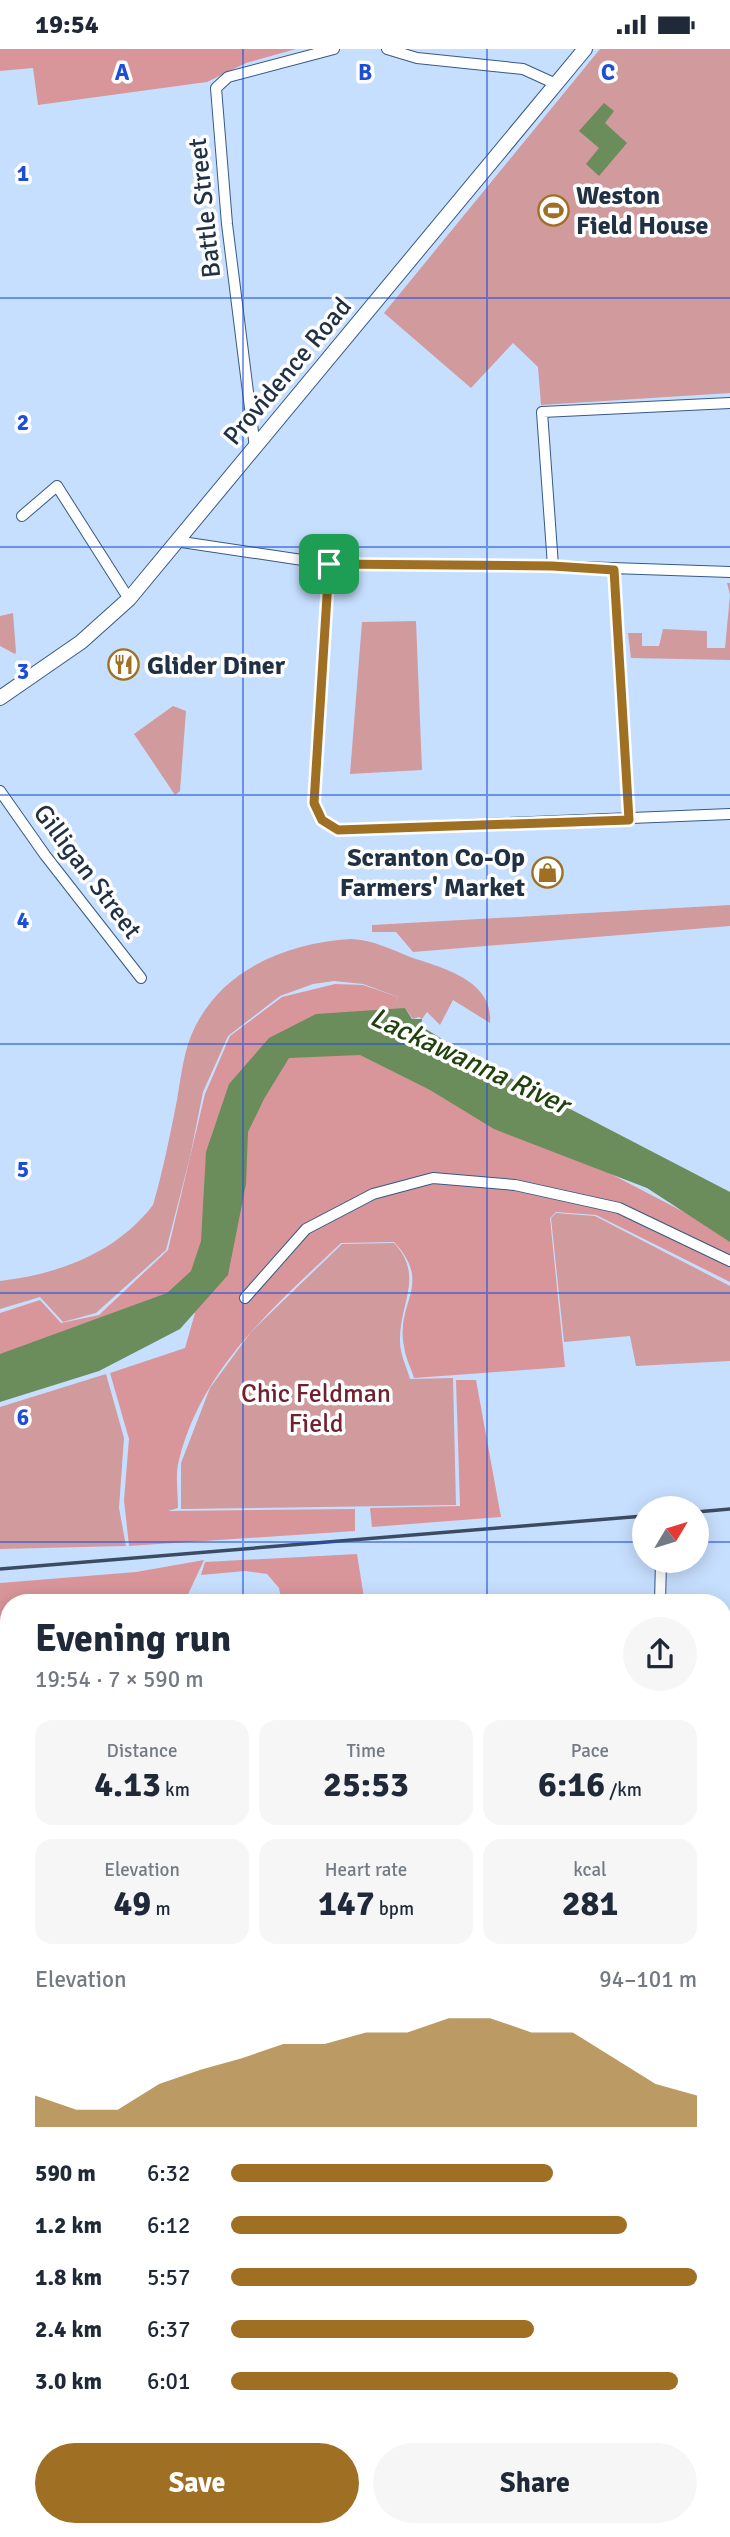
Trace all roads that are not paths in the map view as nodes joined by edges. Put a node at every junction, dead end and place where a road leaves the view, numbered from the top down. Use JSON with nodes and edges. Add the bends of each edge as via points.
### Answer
{"nodes":[{"id":1,"x":334,"y":49,"type":"edge"},
{"id":2,"x":387,"y":49,"type":"edge"},
{"id":3,"x":585,"y":49,"type":"edge"},
{"id":4,"x":556,"y":84,"type":"junction"},
{"id":5,"x":730,"y":403,"type":"edge"},
{"id":6,"x":255,"y":448,"type":"junction"},
{"id":7,"x":22,"y":516,"type":"dead end"},
{"id":8,"x":175,"y":541,"type":"junction"},
{"id":9,"x":329,"y":564,"type":"junction"},
{"id":10,"x":552,"y":566,"type":"junction"},
{"id":11,"x":614,"y":570,"type":"junction"},
{"id":12,"x":730,"y":572,"type":"edge"},
{"id":13,"x":129,"y":600,"type":"junction"},
{"id":14,"x":0,"y":698,"type":"edge"},
{"id":15,"x":0,"y":791,"type":"edge"},
{"id":16,"x":730,"y":814,"type":"edge"},
{"id":17,"x":629,"y":820,"type":"junction"},
{"id":18,"x":141,"y":978,"type":"dead end"},
{"id":19,"x":730,"y":1261,"type":"edge"},
{"id":20,"x":245,"y":1298,"type":"dead end"},
{"id":21,"x":661,"y":1573,"type":"edge"},
{"id":22,"x":660,"y":1594,"type":"edge"}],
"edges":[{"from":1,"to":6,"type":"street","name":"Battle Street","via":[[228,77],[216,88],[227,224]]},
{"from":2,"to":4,"type":"street","via":[[417,58],[523,69]]},
{"from":3,"to":4,"type":"main road","name":"Providence Road"},
{"from":4,"to":6,"type":"main road","name":"Providence Road"},
{"from":5,"to":10,"type":"street","via":[[542,412]]},
{"from":6,"to":8,"type":"main road","name":"Providence Road"},
{"from":7,"to":13,"type":"street","via":[[57,486]]},
{"from":8,"to":9,"type":"street"},
{"from":8,"to":13,"type":"main road","name":"Providence Road"},
{"from":9,"to":10,"type":"street"},
{"from":9,"to":17,"type":"street","via":[[314,803],[322,820],[338,830]]},
{"from":10,"to":11,"type":"street"},
{"from":11,"to":12,"type":"street"},
{"from":11,"to":17,"type":"street"},
{"from":13,"to":14,"type":"main road","name":"Providence Road","via":[[81,642]]},
{"from":15,"to":18,"type":"street","name":"Gilligan Street"},
{"from":16,"to":17,"type":"street"},
{"from":19,"to":20,"type":"street","via":[[619,1208],[515,1185],[433,1178],[373,1194],[306,1229]]},
{"from":21,"to":22,"type":"street"}]}
